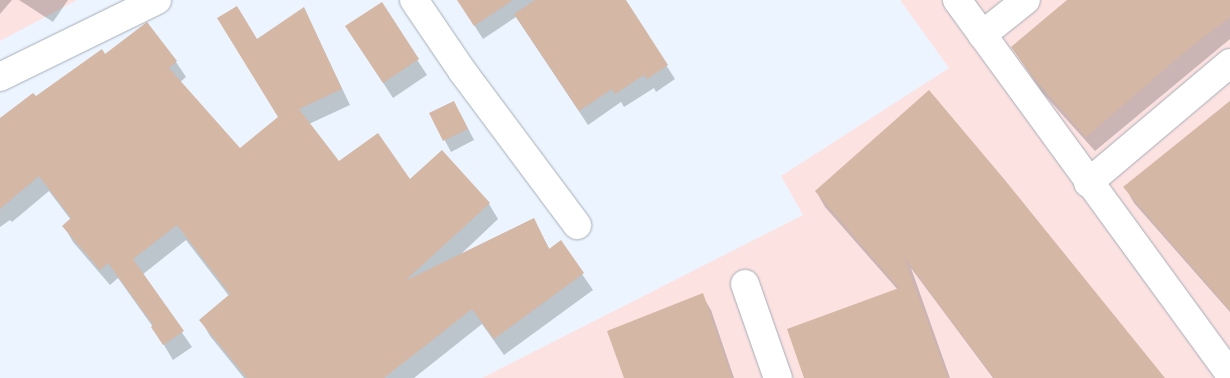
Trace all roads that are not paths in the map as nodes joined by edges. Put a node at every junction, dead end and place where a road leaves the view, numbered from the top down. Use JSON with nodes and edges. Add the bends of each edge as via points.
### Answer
{"nodes":[{"id":1,"x":157,"y":0,"type":"edge"},
{"id":2,"x":414,"y":0,"type":"edge"},
{"id":3,"x":957,"y":0,"type":"edge"},
{"id":4,"x":1026,"y":0,"type":"edge"},
{"id":5,"x":982,"y":35,"type":"junction"},
{"id":6,"x":1230,"y":63,"type":"edge"},
{"id":7,"x":0,"y":77,"type":"edge"},
{"id":8,"x":1088,"y":183,"type":"junction"},
{"id":9,"x":576,"y":225,"type":"dead end"},
{"id":10,"x":744,"y":284,"type":"dead end"},
{"id":11,"x":1230,"y":374,"type":"edge"},
{"id":12,"x":778,"y":378,"type":"edge"}],
"edges":[{"from":1,"to":7,"type":"main road"},
{"from":2,"to":9,"type":"main road"},
{"from":3,"to":5,"type":"main road"},
{"from":4,"to":5,"type":"main road"},
{"from":5,"to":8,"type":"main road"},
{"from":6,"to":8,"type":"main road"},
{"from":8,"to":11,"type":"main road"},
{"from":10,"to":12,"type":"main road"}]}
